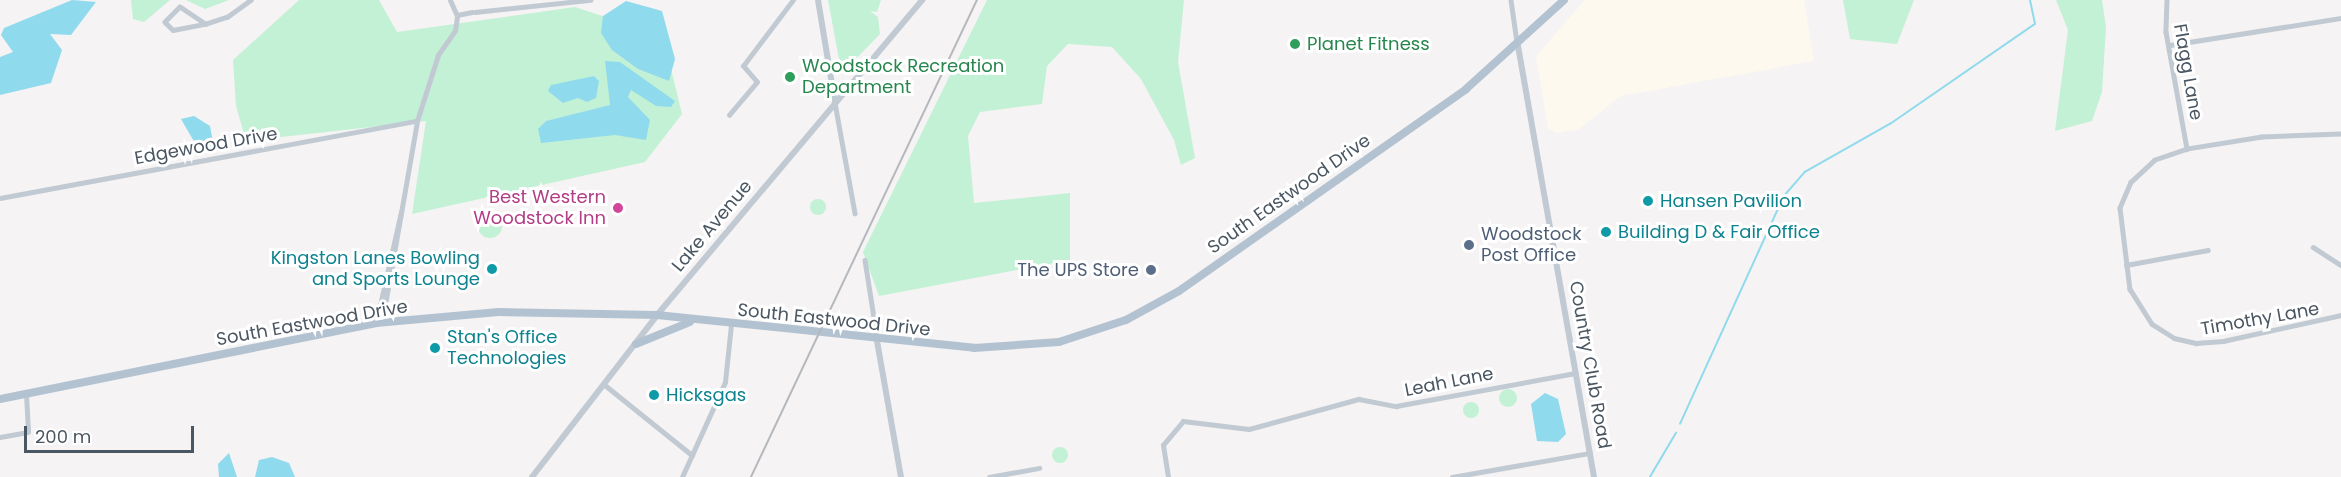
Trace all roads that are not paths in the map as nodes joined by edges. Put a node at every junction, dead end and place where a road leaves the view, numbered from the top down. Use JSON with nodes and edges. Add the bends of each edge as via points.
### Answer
{"nodes":[{"id":1,"x":250,"y":0,"type":"edge"},
{"id":2,"x":450,"y":0,"type":"edge"},
{"id":3,"x":590,"y":0,"type":"edge"},
{"id":4,"x":793,"y":0,"type":"edge"},
{"id":5,"x":818,"y":0,"type":"edge"},
{"id":6,"x":922,"y":0,"type":"edge"},
{"id":7,"x":1510,"y":0,"type":"edge"},
{"id":8,"x":1564,"y":0,"type":"edge"},
{"id":9,"x":2167,"y":0,"type":"edge"},
{"id":10,"x":457,"y":15,"type":"junction"},
{"id":11,"x":2341,"y":18,"type":"edge"},
{"id":12,"x":205,"y":24,"type":"junction"},
{"id":13,"x":2170,"y":45,"type":"junction"},
{"id":14,"x":1518,"y":46,"type":"junction"},
{"id":15,"x":835,"y":103,"type":"junction"},
{"id":16,"x":729,"y":115,"type":"dead end"},
{"id":17,"x":417,"y":120,"type":"junction"},
{"id":18,"x":2341,"y":134,"type":"edge"},
{"id":19,"x":2187,"y":148,"type":"junction"},
{"id":20,"x":0,"y":198,"type":"edge"},
{"id":21,"x":855,"y":213,"type":"dead end"},
{"id":22,"x":2313,"y":247,"type":"dead end"},
{"id":23,"x":2208,"y":250,"type":"dead end"},
{"id":24,"x":865,"y":260,"type":"dead end"},
{"id":25,"x":2126,"y":265,"type":"junction"},
{"id":26,"x":2341,"y":265,"type":"edge"},
{"id":27,"x":657,"y":315,"type":"junction"},
{"id":28,"x":2341,"y":315,"type":"edge"},
{"id":29,"x":699,"y":321,"type":"junction"},
{"id":30,"x":379,"y":323,"type":"junction"},
{"id":31,"x":731,"y":325,"type":"junction"},
{"id":32,"x":877,"y":341,"type":"junction"},
{"id":33,"x":636,"y":344,"type":"junction"},
{"id":34,"x":1575,"y":373,"type":"junction"},
{"id":35,"x":605,"y":385,"type":"junction"},
{"id":36,"x":26,"y":394,"type":"junction"},
{"id":37,"x":0,"y":399,"type":"edge"},
{"id":38,"x":0,"y":437,"type":"edge"},
{"id":39,"x":1590,"y":453,"type":"junction"},
{"id":40,"x":692,"y":455,"type":"junction"},
{"id":41,"x":1039,"y":468,"type":"dead end"},
{"id":42,"x":532,"y":477,"type":"edge"},
{"id":43,"x":682,"y":477,"type":"edge"},
{"id":44,"x":901,"y":477,"type":"edge"},
{"id":45,"x":989,"y":477,"type":"edge"},
{"id":46,"x":1168,"y":477,"type":"edge"},
{"id":47,"x":1452,"y":477,"type":"edge"},
{"id":48,"x":1594,"y":477,"type":"edge"}],
"edges":[{"from":1,"to":12,"type":"street","via":[[227,17]]},
{"from":2,"to":10,"type":"street"},
{"from":3,"to":10,"type":"street"},
{"from":4,"to":16,"type":"street","via":[[743,66],[757,82]]},
{"from":5,"to":15,"type":"street"},
{"from":6,"to":15,"type":"street","name":"Lake Avenue"},
{"from":7,"to":14,"type":"street"},
{"from":8,"to":14,"type":"main road","name":"South Eastwood Drive"},
{"from":9,"to":13,"type":"street","name":"Flagg Lane"},
{"from":10,"to":17,"type":"street"},
{"from":11,"to":13,"type":"street"},
{"from":12,"to":12,"type":"street","via":[[173,30],[165,22],[180,7]]},
{"from":13,"to":19,"type":"street","name":"Flagg Lane"},
{"from":14,"to":32,"type":"main road","name":"South Eastwood Drive","via":[[1466,89],[1186,286],[1126,321],[1059,342],[1013,348]]},
{"from":14,"to":34,"type":"street","name":"Country Club Road"},
{"from":15,"to":21,"type":"street"},
{"from":15,"to":27,"type":"street","name":"Lake Avenue"},
{"from":17,"to":20,"type":"street","name":"Edgewood Drive"},
{"from":17,"to":30,"type":"street"},
{"from":18,"to":19,"type":"street","via":[[2262,137]]},
{"from":19,"to":25,"type":"street","via":[[2155,160],[2131,182],[2120,208]]},
{"from":22,"to":26,"type":"street"},
{"from":23,"to":25,"type":"street"},
{"from":24,"to":32,"type":"street"},
{"from":25,"to":28,"type":"street","name":"Timothy Lane","via":[[2130,289],[2152,324],[2196,344],[2293,330]]},
{"from":27,"to":29,"type":"main road","name":"South Eastwood Drive"},
{"from":27,"to":30,"type":"main road","name":"South Eastwood Drive","via":[[500,312]]},
{"from":27,"to":33,"type":"street","name":"Lake Avenue"},
{"from":29,"to":31,"type":"main road","name":"South Eastwood Drive"},
{"from":29,"to":33,"type":"main road","via":[[673,326]]},
{"from":30,"to":36,"type":"main road","name":"South Eastwood Drive"},
{"from":31,"to":32,"type":"main road","name":"South Eastwood Drive"},
{"from":31,"to":40,"type":"street","via":[[725,382]]},
{"from":32,"to":44,"type":"street"},
{"from":33,"to":35,"type":"street","name":"Lake Avenue"},
{"from":34,"to":39,"type":"street","name":"Country Club Road"},
{"from":34,"to":46,"type":"street","name":"Leah Lane","via":[[1396,406],[1359,399],[1249,429],[1183,421],[1163,445]]},
{"from":35,"to":40,"type":"street"},
{"from":35,"to":42,"type":"street","name":"Lake Avenue"},
{"from":36,"to":37,"type":"main road","name":"South Eastwood Drive"},
{"from":36,"to":38,"type":"street","via":[[28,432]]},
{"from":39,"to":47,"type":"street"},
{"from":39,"to":48,"type":"street","name":"Country Club Road"},
{"from":40,"to":43,"type":"street"},
{"from":41,"to":45,"type":"street"}]}
